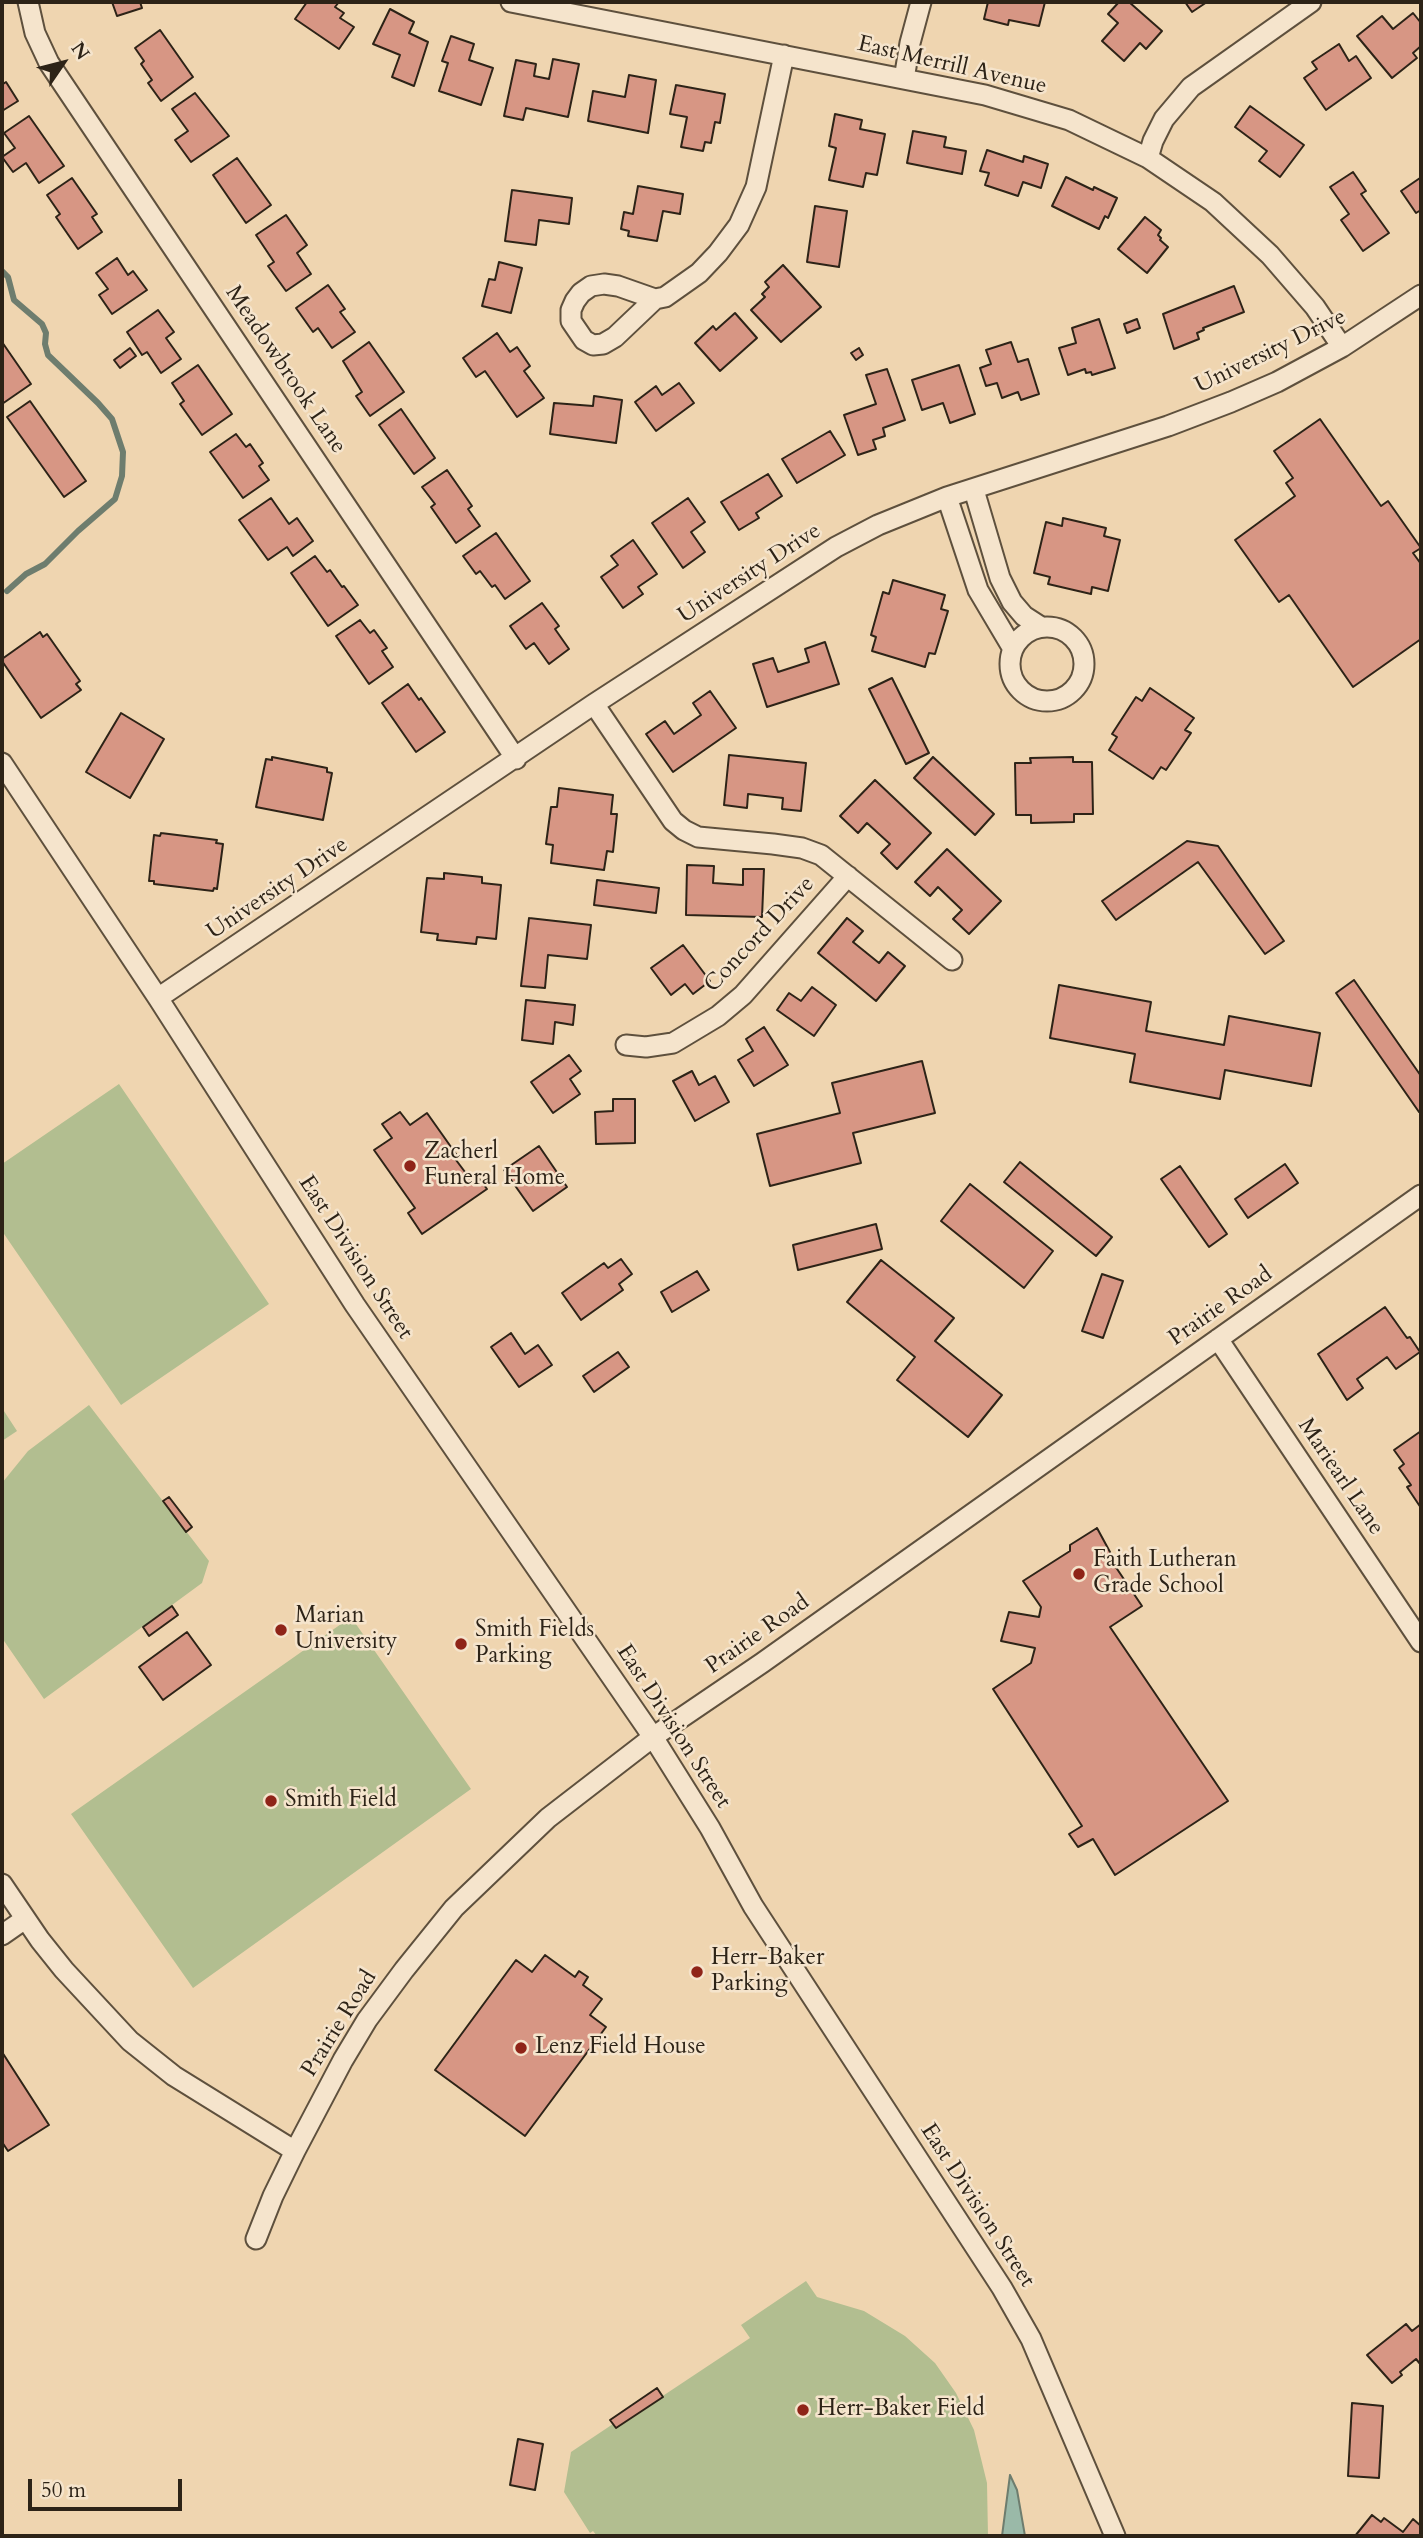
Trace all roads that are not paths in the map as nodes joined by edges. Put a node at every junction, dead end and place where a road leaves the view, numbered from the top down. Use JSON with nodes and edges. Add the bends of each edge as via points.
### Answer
{"nodes":[{"id":1,"x":28,"y":2,"type":"edge"},
{"id":2,"x":511,"y":2,"type":"edge"},
{"id":3,"x":921,"y":2,"type":"edge"},
{"id":4,"x":1311,"y":2,"type":"edge"},
{"id":5,"x":784,"y":55,"type":"junction"},
{"id":6,"x":904,"y":79,"type":"junction"},
{"id":7,"x":1148,"y":158,"type":"junction"},
{"id":8,"x":1421,"y":295,"type":"edge"},
{"id":9,"x":655,"y":299,"type":"dead end"},
{"id":10,"x":1342,"y":347,"type":"junction"},
{"id":11,"x":974,"y":489,"type":"junction"},
{"id":12,"x":947,"y":497,"type":"junction"},
{"id":13,"x":1041,"y":627,"type":"junction"},
{"id":14,"x":1013,"y":649,"type":"junction"},
{"id":15,"x":594,"y":704,"type":"junction"},
{"id":16,"x":516,"y":758,"type":"junction"},
{"id":17,"x":2,"y":763,"type":"edge"},
{"id":18,"x":848,"y":876,"type":"junction"},
{"id":19,"x":952,"y":960,"type":"dead end"},
{"id":20,"x":158,"y":998,"type":"junction"},
{"id":21,"x":626,"y":1045,"type":"dead end"},
{"id":22,"x":1421,"y":1195,"type":"edge"},
{"id":23,"x":1218,"y":1339,"type":"junction"},
{"id":24,"x":1421,"y":1643,"type":"edge"},
{"id":25,"x":653,"y":1737,"type":"junction"},
{"id":26,"x":2,"y":1884,"type":"edge"},
{"id":27,"x":25,"y":1919,"type":"junction"},
{"id":28,"x":2,"y":1935,"type":"edge"},
{"id":29,"x":295,"y":2151,"type":"junction"},
{"id":30,"x":256,"y":2239,"type":"dead end"},
{"id":31,"x":1115,"y":2536,"type":"edge"}],
"edges":[{"from":1,"to":16,"type":"street","name":"Meadowbrook Lane","via":[[49,63]]},
{"from":2,"to":5,"type":"street","name":"East Merrill Avenue"},
{"from":3,"to":6,"type":"street"},
{"from":4,"to":7,"type":"street","via":[[1191,87],[1164,119]]},
{"from":5,"to":6,"type":"street","name":"East Merrill Avenue"},
{"from":5,"to":9,"type":"street","via":[[762,167],[745,213],[699,273]]},
{"from":6,"to":7,"type":"street","name":"East Merrill Avenue","via":[[1023,104],[1096,131]]},
{"from":7,"to":10,"type":"street","name":"East Merrill Avenue","via":[[1213,202],[1257,241],[1302,291]]},
{"from":8,"to":10,"type":"street","name":"University Drive"},
{"from":10,"to":11,"type":"street","name":"University Drive","via":[[1200,415]]},
{"from":11,"to":12,"type":"street","name":"University Drive"},
{"from":11,"to":13,"type":"street","via":[[1012,603]]},
{"from":12,"to":14,"type":"street","via":[[978,590]]},
{"from":12,"to":15,"type":"street","name":"University Drive","via":[[878,525],[816,559]]},
{"from":13,"to":14,"type":"street","via":[[1020,638]]},
{"from":13,"to":14,"type":"street","via":[[1062,630],[1078,642],[1084,670],[1071,694],[1058,700],[1030,698],[1012,677]]},
{"from":15,"to":16,"type":"street","name":"University Drive"},
{"from":15,"to":18,"type":"street","via":[[673,821],[684,830],[698,837],[802,848],[821,855]]},
{"from":16,"to":20,"type":"street","name":"University Drive"},
{"from":17,"to":20,"type":"street","name":"East Division Street"},
{"from":18,"to":19,"type":"street"},
{"from":18,"to":21,"type":"street","name":"Concord Drive","via":[[743,995],[718,1016],[673,1044]]},
{"from":20,"to":25,"type":"street","name":"East Division Street","via":[[362,1315]]},
{"from":22,"to":23,"type":"street","name":"Prairie Road"},
{"from":23,"to":24,"type":"street","name":"Mariearl Lane"},
{"from":23,"to":25,"type":"street","name":"Prairie Road"},
{"from":25,"to":29,"type":"street","name":"Prairie Road","via":[[548,1818],[454,1908],[361,2030]]},
{"from":25,"to":31,"type":"street","name":"East Division Street","via":[[753,1906],[1002,2288],[1031,2339]]},
{"from":26,"to":27,"type":"street"},
{"from":27,"to":28,"type":"street"},
{"from":27,"to":29,"type":"street","via":[[87,1998],[148,2057]]},
{"from":29,"to":30,"type":"street","name":"Prairie Road"}]}
